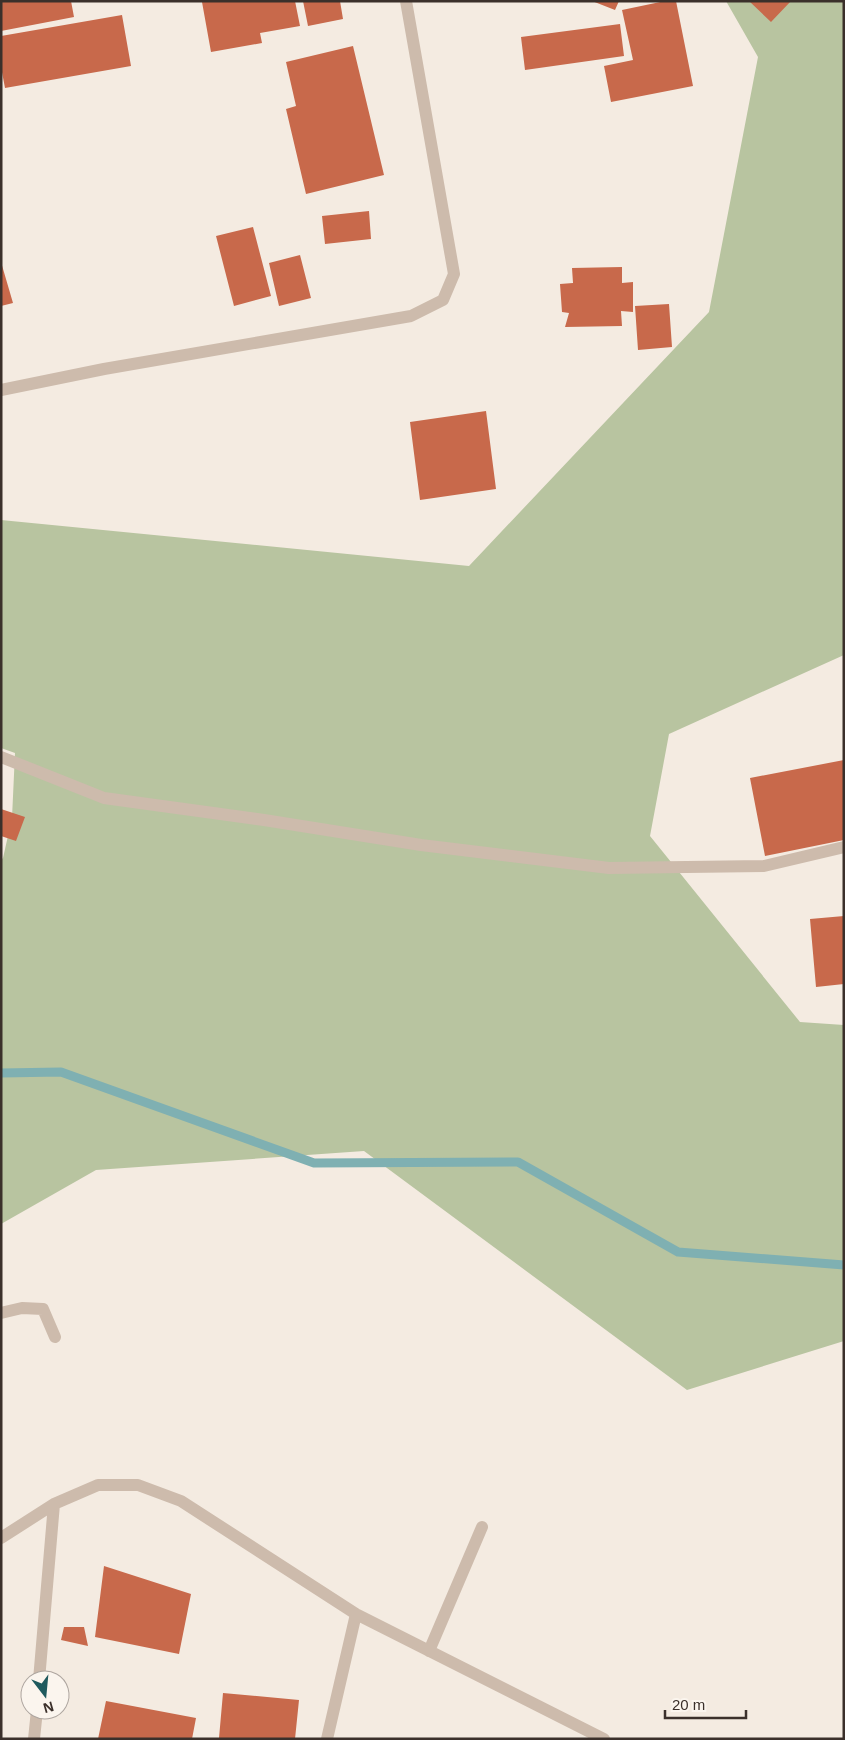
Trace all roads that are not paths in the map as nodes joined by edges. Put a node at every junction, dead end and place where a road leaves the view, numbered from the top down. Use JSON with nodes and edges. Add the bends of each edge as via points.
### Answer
{"nodes":[{"id":1,"x":406,"y":1,"type":"edge"},
{"id":2,"x":1,"y":390,"type":"edge"},
{"id":3,"x":1,"y":757,"type":"edge"},
{"id":4,"x":844,"y":847,"type":"edge"},
{"id":5,"x":1,"y":1313,"type":"edge"},
{"id":6,"x":55,"y":1338,"type":"dead end"},
{"id":7,"x":54,"y":1504,"type":"junction"},
{"id":8,"x":482,"y":1527,"type":"dead end"},
{"id":9,"x":1,"y":1538,"type":"edge"},
{"id":10,"x":356,"y":1614,"type":"junction"},
{"id":11,"x":429,"y":1651,"type":"junction"},
{"id":12,"x":40,"y":1670,"type":"edge"},
{"id":13,"x":36,"y":1720,"type":"edge"},
{"id":14,"x":34,"y":1739,"type":"edge"},
{"id":15,"x":327,"y":1739,"type":"edge"},
{"id":16,"x":604,"y":1739,"type":"edge"}],
"edges":[{"from":1,"to":2,"type":"street","via":[[454,274],[443,300],[411,316]]},
{"from":3,"to":4,"type":"street","via":[[104,798],[422,845],[609,868],[764,866]]},
{"from":5,"to":6,"type":"street","via":[[22,1308],[43,1309]]},
{"from":7,"to":9,"type":"street"},
{"from":7,"to":10,"type":"street","via":[[98,1485],[138,1485],[181,1500]]},
{"from":7,"to":12,"type":"street"},
{"from":8,"to":11,"type":"street"},
{"from":10,"to":11,"type":"street"},
{"from":10,"to":15,"type":"street"},
{"from":11,"to":16,"type":"street"},
{"from":13,"to":14,"type":"street"}]}
